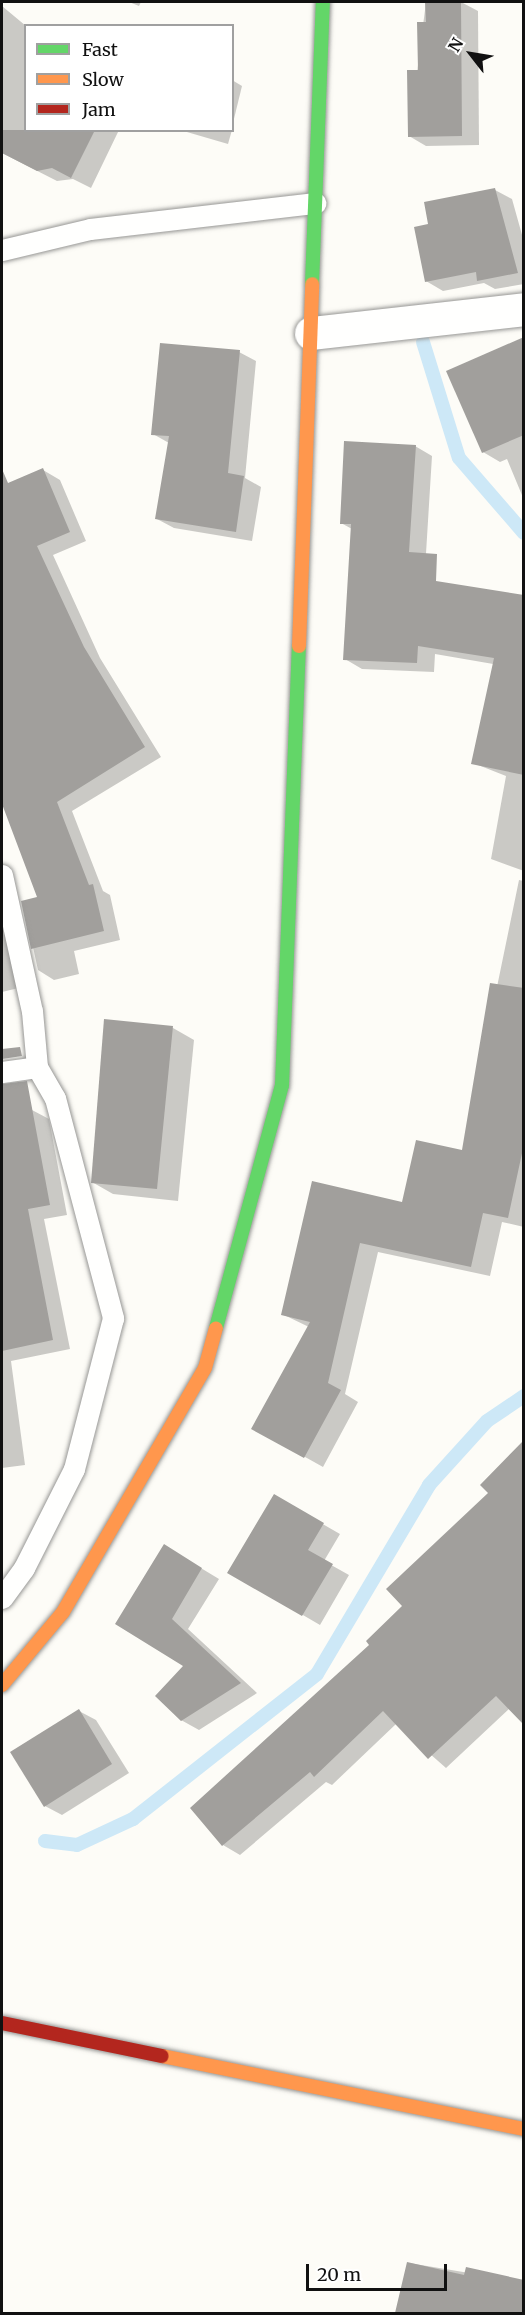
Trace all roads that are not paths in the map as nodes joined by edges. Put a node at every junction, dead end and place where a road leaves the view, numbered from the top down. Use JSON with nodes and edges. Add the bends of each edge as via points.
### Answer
{"nodes":[{"id":1,"x":323,"y":2,"type":"edge"},
{"id":2,"x":316,"y":203,"type":"junction"},
{"id":3,"x":2,"y":250,"type":"edge"},
{"id":4,"x":524,"y":309,"type":"edge"},
{"id":5,"x":311,"y":333,"type":"junction"},
{"id":6,"x":2,"y":875,"type":"edge"},
{"id":7,"x":37,"y":1067,"type":"junction"},
{"id":8,"x":2,"y":1072,"type":"edge"},
{"id":9,"x":2,"y":1598,"type":"edge"},
{"id":10,"x":2,"y":1685,"type":"edge"},
{"id":11,"x":2,"y":2024,"type":"edge"},
{"id":12,"x":524,"y":2129,"type":"edge"}],
"edges":[{"from":1,"to":2,"type":"street"},
{"from":2,"to":3,"type":"lane","via":[[90,229]]},
{"from":2,"to":5,"type":"street"},
{"from":4,"to":5,"type":"street"},
{"from":5,"to":10,"type":"street","via":[[282,1085],[205,1368],[63,1612]]},
{"from":6,"to":7,"type":"lane","via":[[32,1011]]},
{"from":7,"to":8,"type":"lane"},
{"from":7,"to":9,"type":"lane","via":[[55,1098],[113,1318],[74,1469],[24,1568]]},
{"from":11,"to":12,"type":"street"}]}
